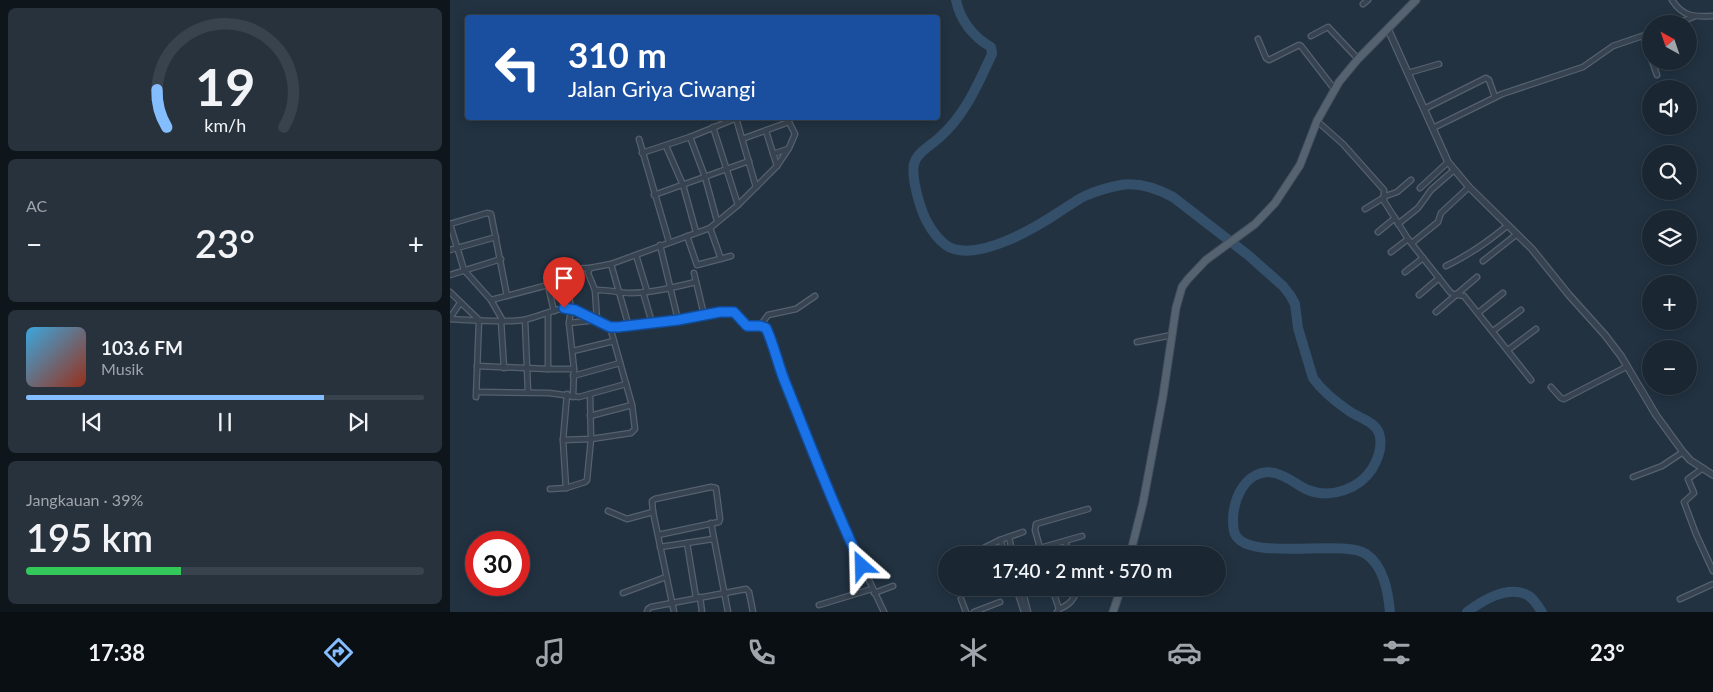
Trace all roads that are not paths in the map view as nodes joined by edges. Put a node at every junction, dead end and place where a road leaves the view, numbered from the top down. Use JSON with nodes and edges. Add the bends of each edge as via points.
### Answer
{"nodes":[{"id":1,"x":1368,"y":0,"type":"edge"},
{"id":2,"x":1416,"y":0,"type":"edge"},
{"id":3,"x":1672,"y":0,"type":"edge"},
{"id":4,"x":1363,"y":4,"type":"dead end"},
{"id":5,"x":1689,"y":15,"type":"edge"},
{"id":6,"x":1713,"y":16,"type":"edge"},
{"id":7,"x":1698,"y":17,"type":"edge"},
{"id":8,"x":1388,"y":29,"type":"junction"},
{"id":9,"x":1311,"y":36,"type":"dead end"},
{"id":10,"x":1642,"y":36,"type":"edge"},
{"id":11,"x":1258,"y":39,"type":"dead end"},
{"id":12,"x":1358,"y":59,"type":"junction"},
{"id":13,"x":1440,"y":64,"type":"dead end"},
{"id":14,"x":1655,"y":70,"type":"edge"},
{"id":15,"x":1408,"y":74,"type":"junction"},
{"id":16,"x":1657,"y":75,"type":"dead end"},
{"id":17,"x":1335,"y":90,"type":"junction"},
{"id":18,"x":1495,"y":97,"type":"junction"},
{"id":19,"x":1424,"y":110,"type":"junction"},
{"id":20,"x":731,"y":120,"type":"edge"},
{"id":21,"x":737,"y":120,"type":"edge"},
{"id":22,"x":1318,"y":121,"type":"junction"},
{"id":23,"x":713,"y":127,"type":"junction"},
{"id":24,"x":1433,"y":128,"type":"junction"},
{"id":25,"x":766,"y":131,"type":"junction"},
{"id":26,"x":690,"y":137,"type":"junction"},
{"id":27,"x":639,"y":139,"type":"dead end"},
{"id":28,"x":742,"y":139,"type":"junction"},
{"id":29,"x":666,"y":146,"type":"junction"},
{"id":30,"x":789,"y":148,"type":"junction"},
{"id":31,"x":642,"y":153,"type":"junction"},
{"id":32,"x":773,"y":154,"type":"junction"},
{"id":33,"x":749,"y":161,"type":"junction"},
{"id":34,"x":1448,"y":162,"type":"junction"},
{"id":35,"x":777,"y":166,"type":"junction"},
{"id":36,"x":726,"y":170,"type":"junction"},
{"id":37,"x":1454,"y":170,"type":"junction"},
{"id":38,"x":705,"y":177,"type":"junction"},
{"id":39,"x":1411,"y":180,"type":"dead end"},
{"id":40,"x":683,"y":185,"type":"junction"},
{"id":41,"x":756,"y":187,"type":"junction"},
{"id":42,"x":1469,"y":187,"type":"junction"},
{"id":43,"x":1420,"y":188,"type":"dead end"},
{"id":44,"x":654,"y":195,"type":"junction"},
{"id":45,"x":1383,"y":198,"type":"junction"},
{"id":46,"x":738,"y":205,"type":"junction"},
{"id":47,"x":1365,"y":208,"type":"dead end"},
{"id":48,"x":1395,"y":218,"type":"junction"},
{"id":49,"x":717,"y":221,"type":"junction"},
{"id":50,"x":450,"y":224,"type":"edge"},
{"id":51,"x":1398,"y":224,"type":"junction"},
{"id":52,"x":1508,"y":225,"type":"junction"},
{"id":53,"x":710,"y":228,"type":"junction"},
{"id":54,"x":696,"y":232,"type":"junction"},
{"id":55,"x":1378,"y":232,"type":"dead end"},
{"id":56,"x":1518,"y":234,"type":"junction"},
{"id":57,"x":687,"y":236,"type":"junction"},
{"id":58,"x":496,"y":237,"type":"junction"},
{"id":59,"x":1408,"y":238,"type":"junction"},
{"id":60,"x":669,"y":242,"type":"junction"},
{"id":61,"x":1412,"y":243,"type":"junction"},
{"id":62,"x":660,"y":246,"type":"junction"},
{"id":63,"x":458,"y":248,"type":"junction"},
{"id":64,"x":450,"y":250,"type":"edge"},
{"id":65,"x":1391,"y":252,"type":"dead end"},
{"id":66,"x":636,"y":255,"type":"junction"},
{"id":67,"x":731,"y":256,"type":"dead end"},
{"id":68,"x":721,"y":258,"type":"junction"},
{"id":69,"x":1423,"y":258,"type":"junction"},
{"id":70,"x":501,"y":259,"type":"junction"},
{"id":71,"x":1483,"y":261,"type":"dead end"},
{"id":72,"x":611,"y":264,"type":"junction"},
{"id":73,"x":1446,"y":266,"type":"dead end"},
{"id":74,"x":591,"y":268,"type":"junction"},
{"id":75,"x":464,"y":270,"type":"junction"},
{"id":76,"x":550,"y":270,"type":"dead end"},
{"id":77,"x":565,"y":270,"type":"junction"},
{"id":78,"x":1405,"y":272,"type":"dead end"},
{"id":79,"x":694,"y":273,"type":"dead end"},
{"id":80,"x":450,"y":275,"type":"edge"},
{"id":81,"x":1477,"y":277,"type":"dead end"},
{"id":82,"x":1439,"y":278,"type":"junction"},
{"id":83,"x":567,"y":280,"type":"junction"},
{"id":84,"x":696,"y":282,"type":"junction"},
{"id":85,"x":548,"y":286,"type":"junction"},
{"id":86,"x":671,"y":288,"type":"junction"},
{"id":87,"x":595,"y":290,"type":"junction"},
{"id":88,"x":619,"y":291,"type":"junction"},
{"id":89,"x":450,"y":292,"type":"edge"},
{"id":90,"x":645,"y":292,"type":"junction"},
{"id":91,"x":1503,"y":293,"type":"dead end"},
{"id":92,"x":1419,"y":295,"type":"dead end"},
{"id":93,"x":1456,"y":295,"type":"junction"},
{"id":94,"x":507,"y":296,"type":"junction"},
{"id":95,"x":815,"y":296,"type":"dead end"},
{"id":96,"x":491,"y":300,"type":"junction"},
{"id":97,"x":460,"y":303,"type":"junction"},
{"id":98,"x":571,"y":309,"type":"junction"},
{"id":99,"x":1521,"y":310,"type":"dead end"},
{"id":100,"x":554,"y":311,"type":"junction"},
{"id":101,"x":1436,"y":312,"type":"dead end"},
{"id":102,"x":1478,"y":313,"type":"junction"},
{"id":103,"x":548,"y":314,"type":"junction"},
{"id":104,"x":704,"y":315,"type":"junction"},
{"id":105,"x":450,"y":318,"type":"edge"},
{"id":106,"x":478,"y":320,"type":"junction"},
{"id":107,"x":525,"y":320,"type":"junction"},
{"id":108,"x":597,"y":320,"type":"junction"},
{"id":109,"x":678,"y":320,"type":"junction"},
{"id":110,"x":502,"y":321,"type":"junction"},
{"id":111,"x":569,"y":323,"type":"junction"},
{"id":112,"x":652,"y":323,"type":"junction"},
{"id":113,"x":760,"y":326,"type":"junction"},
{"id":114,"x":610,"y":327,"type":"junction"},
{"id":115,"x":629,"y":327,"type":"junction"},
{"id":116,"x":1536,"y":329,"type":"dead end"},
{"id":117,"x":1493,"y":331,"type":"junction"},
{"id":118,"x":1172,"y":335,"type":"junction"},
{"id":119,"x":614,"y":341,"type":"junction"},
{"id":120,"x":1138,"y":342,"type":"dead end"},
{"id":121,"x":1508,"y":350,"type":"junction"},
{"id":122,"x":573,"y":351,"type":"junction"},
{"id":123,"x":620,"y":363,"type":"junction"},
{"id":124,"x":477,"y":366,"type":"junction"},
{"id":125,"x":1626,"y":367,"type":"junction"},
{"id":126,"x":504,"y":368,"type":"junction"},
{"id":127,"x":527,"y":368,"type":"junction"},
{"id":128,"x":548,"y":369,"type":"junction"},
{"id":129,"x":574,"y":369,"type":"junction"},
{"id":130,"x":573,"y":376,"type":"junction"},
{"id":131,"x":1531,"y":380,"type":"dead end"},
{"id":132,"x":626,"y":384,"type":"junction"},
{"id":133,"x":1551,"y":387,"type":"dead end"},
{"id":134,"x":477,"y":392,"type":"junction"},
{"id":135,"x":528,"y":392,"type":"junction"},
{"id":136,"x":567,"y":394,"type":"junction"},
{"id":137,"x":590,"y":394,"type":"junction"},
{"id":138,"x":573,"y":397,"type":"junction"},
{"id":139,"x":476,"y":398,"type":"dead end"},
{"id":140,"x":632,"y":405,"type":"junction"},
{"id":141,"x":590,"y":416,"type":"junction"},
{"id":142,"x":591,"y":439,"type":"junction"},
{"id":143,"x":563,"y":440,"type":"junction"},
{"id":144,"x":1683,"y":452,"type":"junction"},
{"id":145,"x":1703,"y":468,"type":"junction"},
{"id":146,"x":1713,"y":475,"type":"edge"},
{"id":147,"x":1632,"y":477,"type":"dead end"},
{"id":148,"x":550,"y":488,"type":"dead end"},
{"id":149,"x":566,"y":488,"type":"junction"},
{"id":150,"x":1088,"y":509,"type":"dead end"},
{"id":151,"x":608,"y":511,"type":"dead end"},
{"id":152,"x":653,"y":512,"type":"junction"},
{"id":153,"x":711,"y":524,"type":"junction"},
{"id":154,"x":1023,"y":532,"type":"dead end"},
{"id":155,"x":658,"y":536,"type":"junction"},
{"id":156,"x":1082,"y":536,"type":"dead end"},
{"id":157,"x":1009,"y":537,"type":"junction"},
{"id":158,"x":713,"y":539,"type":"junction"},
{"id":159,"x":1000,"y":540,"type":"junction"},
{"id":160,"x":1065,"y":542,"type":"junction"},
{"id":161,"x":687,"y":543,"type":"junction"},
{"id":162,"x":988,"y":546,"type":"edge"},
{"id":163,"x":1002,"y":546,"type":"edge"},
{"id":164,"x":1012,"y":546,"type":"edge"},
{"id":165,"x":1039,"y":546,"type":"edge"},
{"id":166,"x":1048,"y":546,"type":"edge"},
{"id":167,"x":1067,"y":546,"type":"edge"},
{"id":168,"x":1132,"y":546,"type":"edge"},
{"id":169,"x":660,"y":547,"type":"junction"},
{"id":170,"x":1713,"y":571,"type":"edge"},
{"id":171,"x":666,"y":577,"type":"junction"},
{"id":172,"x":1713,"y":584,"type":"edge"},
{"id":173,"x":893,"y":586,"type":"dead end"},
{"id":174,"x":873,"y":591,"type":"junction"},
{"id":175,"x":623,"y":593,"type":"dead end"},
{"id":176,"x":724,"y":593,"type":"junction"},
{"id":177,"x":1019,"y":596,"type":"edge"},
{"id":178,"x":1024,"y":596,"type":"edge"},
{"id":179,"x":1054,"y":596,"type":"edge"},
{"id":180,"x":1074,"y":596,"type":"edge"},
{"id":181,"x":1118,"y":596,"type":"edge"},
{"id":182,"x":698,"y":598,"type":"junction"},
{"id":183,"x":961,"y":599,"type":"dead end"},
{"id":184,"x":1680,"y":599,"type":"dead end"},
{"id":185,"x":672,"y":602,"type":"junction"},
{"id":186,"x":1000,"y":602,"type":"dead end"},
{"id":187,"x":819,"y":605,"type":"dead end"},
{"id":188,"x":1058,"y":610,"type":"edge"},
{"id":189,"x":647,"y":612,"type":"edge"},
{"id":190,"x":674,"y":612,"type":"edge"},
{"id":191,"x":702,"y":612,"type":"edge"},
{"id":192,"x":728,"y":612,"type":"edge"},
{"id":193,"x":753,"y":612,"type":"edge"},
{"id":194,"x":884,"y":612,"type":"edge"},
{"id":195,"x":966,"y":612,"type":"edge"},
{"id":196,"x":974,"y":612,"type":"edge"},
{"id":197,"x":1024,"y":612,"type":"edge"},
{"id":198,"x":1028,"y":612,"type":"edge"},
{"id":199,"x":1113,"y":612,"type":"edge"}],
"edges":[{"from":1,"to":4,"type":"street"},
{"from":2,"to":8,"type":"main road"},
{"from":3,"to":5,"type":"street"},
{"from":6,"to":7,"type":"street"},
{"from":8,"to":12,"type":"main road"},
{"from":8,"to":15,"type":"street"},
{"from":9,"to":12,"type":"street","via":[[1328,27]]},
{"from":10,"to":18,"type":"street","via":[[1613,46],[1583,67]]},
{"from":11,"to":17,"type":"street","via":[[1269,60],[1301,46]]},
{"from":12,"to":17,"type":"main road"},
{"from":13,"to":15,"type":"street"},
{"from":14,"to":16,"type":"street"},
{"from":15,"to":19,"type":"street"},
{"from":17,"to":22,"type":"main road"},
{"from":18,"to":19,"type":"street","via":[[1486,78]]},
{"from":18,"to":24,"type":"street"},
{"from":19,"to":24,"type":"street"},
{"from":20,"to":23,"type":"street"},
{"from":21,"to":28,"type":"street"},
{"from":22,"to":45,"type":"street","via":[[1364,166],[1384,190]]},
{"from":22,"to":118,"type":"main road","via":[[1300,165],[1275,203],[1255,224],[1206,260],[1182,287]]},
{"from":23,"to":26,"type":"street"},
{"from":23,"to":36,"type":"street"},
{"from":24,"to":34,"type":"street"},
{"from":25,"to":28,"type":"street"},
{"from":25,"to":30,"type":"street","via":[[789,122],[795,134]]},
{"from":25,"to":32,"type":"street"},
{"from":26,"to":29,"type":"street"},
{"from":26,"to":38,"type":"street"},
{"from":27,"to":31,"type":"street"},
{"from":28,"to":33,"type":"street"},
{"from":29,"to":31,"type":"street"},
{"from":29,"to":40,"type":"street"},
{"from":30,"to":32,"type":"street"},
{"from":30,"to":35,"type":"street"},
{"from":31,"to":44,"type":"street"},
{"from":32,"to":35,"type":"street"},
{"from":33,"to":36,"type":"street"},
{"from":33,"to":41,"type":"street"},
{"from":34,"to":37,"type":"street"},
{"from":34,"to":43,"type":"street"},
{"from":35,"to":41,"type":"street"},
{"from":36,"to":38,"type":"street"},
{"from":36,"to":46,"type":"street"},
{"from":37,"to":42,"type":"street"},
{"from":37,"to":51,"type":"street"},
{"from":38,"to":40,"type":"street"},
{"from":38,"to":49,"type":"street"},
{"from":39,"to":45,"type":"street"},
{"from":40,"to":44,"type":"street"},
{"from":40,"to":54,"type":"street"},
{"from":41,"to":46,"type":"street"},
{"from":42,"to":52,"type":"street"},
{"from":42,"to":61,"type":"street","via":[[1441,213],[1438,222]]},
{"from":44,"to":60,"type":"street"},
{"from":45,"to":47,"type":"street"},
{"from":45,"to":48,"type":"street"},
{"from":46,"to":49,"type":"street"},
{"from":48,"to":51,"type":"street"},
{"from":48,"to":55,"type":"street"},
{"from":49,"to":53,"type":"street"},
{"from":50,"to":58,"type":"street","via":[[490,213]]},
{"from":50,"to":63,"type":"street"},
{"from":51,"to":59,"type":"street"},
{"from":52,"to":56,"type":"street"},
{"from":52,"to":73,"type":"street"},
{"from":53,"to":54,"type":"street"},
{"from":53,"to":68,"type":"street"},
{"from":54,"to":57,"type":"street"},
{"from":56,"to":71,"type":"street"},
{"from":56,"to":125,"type":"street","via":[[1605,335]]},
{"from":57,"to":60,"type":"street"},
{"from":57,"to":68,"type":"street","via":[[697,265]]},
{"from":58,"to":63,"type":"street"},
{"from":58,"to":70,"type":"street"},
{"from":59,"to":61,"type":"street"},
{"from":59,"to":65,"type":"street"},
{"from":60,"to":62,"type":"street"},
{"from":61,"to":69,"type":"street"},
{"from":62,"to":66,"type":"street"},
{"from":62,"to":86,"type":"street"},
{"from":63,"to":64,"type":"street"},
{"from":63,"to":75,"type":"street"},
{"from":66,"to":72,"type":"street"},
{"from":66,"to":90,"type":"street"},
{"from":67,"to":68,"type":"street"},
{"from":69,"to":78,"type":"street"},
{"from":69,"to":82,"type":"street"},
{"from":70,"to":75,"type":"street"},
{"from":70,"to":94,"type":"street"},
{"from":72,"to":74,"type":"street"},
{"from":72,"to":88,"type":"street"},
{"from":74,"to":77,"type":"street"},
{"from":74,"to":87,"type":"street","via":[[588,273]]},
{"from":75,"to":80,"type":"street"},
{"from":75,"to":96,"type":"street"},
{"from":76,"to":77,"type":"street"},
{"from":77,"to":83,"type":"street"},
{"from":79,"to":84,"type":"street"},
{"from":81,"to":93,"type":"street"},
{"from":82,"to":92,"type":"street"},
{"from":82,"to":93,"type":"street"},
{"from":83,"to":85,"type":"street"},
{"from":83,"to":98,"type":"street"},
{"from":84,"to":86,"type":"street"},
{"from":84,"to":104,"type":"street"},
{"from":85,"to":94,"type":"street"},
{"from":85,"to":100,"type":"street"},
{"from":86,"to":90,"type":"street"},
{"from":86,"to":109,"type":"street"},
{"from":87,"to":88,"type":"street"},
{"from":87,"to":108,"type":"street"},
{"from":88,"to":90,"type":"street"},
{"from":88,"to":115,"type":"street"},
{"from":89,"to":97,"type":"street"},
{"from":90,"to":112,"type":"street"},
{"from":91,"to":102,"type":"street"},
{"from":93,"to":101,"type":"street"},
{"from":93,"to":102,"type":"street","via":[[1464,296]]},
{"from":94,"to":96,"type":"street"},
{"from":95,"to":113,"type":"street","via":[[796,309],[768,315]]},
{"from":96,"to":110,"type":"street"},
{"from":97,"to":105,"type":"street"},
{"from":97,"to":106,"type":"street"},
{"from":98,"to":100,"type":"street"},
{"from":98,"to":108,"type":"street"},
{"from":98,"to":111,"type":"street"},
{"from":99,"to":117,"type":"street"},
{"from":100,"to":103,"type":"street"},
{"from":102,"to":117,"type":"street"},
{"from":103,"to":107,"type":"street"},
{"from":103,"to":128,"type":"street"},
{"from":104,"to":109,"type":"street"},
{"from":104,"to":113,"type":"street","via":[[734,312],[747,326]]},
{"from":105,"to":106,"type":"street"},
{"from":106,"to":110,"type":"street"},
{"from":106,"to":124,"type":"street"},
{"from":107,"to":110,"type":"street"},
{"from":107,"to":127,"type":"street"},
{"from":108,"to":111,"type":"street"},
{"from":108,"to":114,"type":"street"},
{"from":109,"to":112,"type":"street"},
{"from":110,"to":126,"type":"street"},
{"from":111,"to":122,"type":"street"},
{"from":112,"to":115,"type":"street"},
{"from":113,"to":174,"type":"street","via":[[767,330],[844,529]]},
{"from":114,"to":115,"type":"street"},
{"from":114,"to":119,"type":"street"},
{"from":116,"to":121,"type":"street"},
{"from":117,"to":121,"type":"street"},
{"from":118,"to":120,"type":"street"},
{"from":118,"to":168,"type":"main road","via":[[1152,459]]},
{"from":119,"to":122,"type":"street"},
{"from":119,"to":123,"type":"street"},
{"from":121,"to":131,"type":"street"},
{"from":122,"to":129,"type":"street"},
{"from":123,"to":130,"type":"street"},
{"from":123,"to":132,"type":"street"},
{"from":124,"to":126,"type":"street"},
{"from":124,"to":134,"type":"street"},
{"from":125,"to":133,"type":"street","via":[[1564,399]]},
{"from":125,"to":144,"type":"street"},
{"from":126,"to":127,"type":"street"},
{"from":127,"to":128,"type":"street"},
{"from":127,"to":135,"type":"street"},
{"from":128,"to":129,"type":"street"},
{"from":129,"to":130,"type":"street"},
{"from":130,"to":138,"type":"street"},
{"from":132,"to":137,"type":"street"},
{"from":132,"to":140,"type":"street"},
{"from":134,"to":135,"type":"street"},
{"from":134,"to":139,"type":"street"},
{"from":135,"to":136,"type":"street"},
{"from":136,"to":138,"type":"street"},
{"from":136,"to":143,"type":"street"},
{"from":137,"to":138,"type":"street"},
{"from":137,"to":141,"type":"street"},
{"from":140,"to":141,"type":"street"},
{"from":140,"to":142,"type":"street","via":[[634,432]]},
{"from":141,"to":142,"type":"street"},
{"from":142,"to":143,"type":"street"},
{"from":142,"to":149,"type":"street","via":[[587,480]]},
{"from":143,"to":149,"type":"street"},
{"from":144,"to":145,"type":"street"},
{"from":144,"to":147,"type":"street","via":[[1662,466]]},
{"from":145,"to":146,"type":"street"},
{"from":145,"to":170,"type":"street","via":[[1688,479],[1694,493],[1684,502]]},
{"from":148,"to":149,"type":"street"},
{"from":150,"to":165,"type":"street","via":[[1036,524]]},
{"from":151,"to":152,"type":"street","via":[[627,519]]},
{"from":152,"to":153,"type":"street","via":[[652,503],[656,499],[713,487],[716,488],[720,519]]},
{"from":152,"to":155,"type":"street"},
{"from":153,"to":155,"type":"street"},
{"from":153,"to":158,"type":"street"},
{"from":154,"to":157,"type":"street"},
{"from":155,"to":169,"type":"street"},
{"from":156,"to":160,"type":"street"},
{"from":157,"to":159,"type":"street"},
{"from":157,"to":164,"type":"street"},
{"from":158,"to":161,"type":"street"},
{"from":158,"to":176,"type":"street"},
{"from":159,"to":162,"type":"street"},
{"from":159,"to":163,"type":"street"},
{"from":160,"to":166,"type":"street"},
{"from":160,"to":167,"type":"street"},
{"from":161,"to":169,"type":"street"},
{"from":161,"to":182,"type":"street"},
{"from":169,"to":171,"type":"street"},
{"from":171,"to":175,"type":"street"},
{"from":171,"to":185,"type":"street"},
{"from":172,"to":184,"type":"street"},
{"from":173,"to":174,"type":"street"},
{"from":174,"to":187,"type":"street"},
{"from":174,"to":194,"type":"street"},
{"from":176,"to":182,"type":"street"},
{"from":176,"to":192,"type":"street"},
{"from":176,"to":193,"type":"street","via":[[747,589]]},
{"from":177,"to":197,"type":"street"},
{"from":178,"to":198,"type":"street"},
{"from":179,"to":188,"type":"street"},
{"from":180,"to":188,"type":"street","via":[[1068,605]]},
{"from":181,"to":199,"type":"main road"},
{"from":182,"to":185,"type":"street"},
{"from":182,"to":191,"type":"street"},
{"from":183,"to":195,"type":"street"},
{"from":185,"to":189,"type":"street","via":[[648,608]]},
{"from":185,"to":190,"type":"street"},
{"from":186,"to":196,"type":"street"}]}
